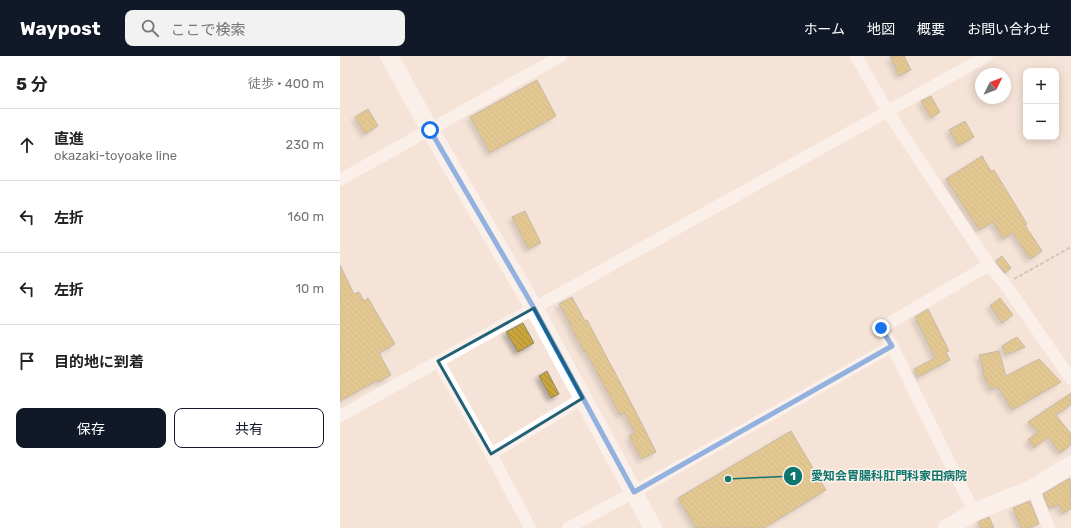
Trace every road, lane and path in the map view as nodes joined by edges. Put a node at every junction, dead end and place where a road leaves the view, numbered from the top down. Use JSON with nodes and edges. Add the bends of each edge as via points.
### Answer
{"nodes":[{"id":1,"x":389,"y":56,"type":"edge"},
{"id":2,"x":561,"y":56,"type":"edge"},
{"id":3,"x":856,"y":56,"type":"edge"},
{"id":4,"x":987,"y":56,"type":"edge"},
{"id":5,"x":888,"y":112,"type":"junction"},
{"id":6,"x":430,"y":130,"type":"junction"},
{"id":7,"x":340,"y":180,"type":"edge"},
{"id":8,"x":1071,"y":247,"type":"edge"},
{"id":9,"x":989,"y":265,"type":"junction"},
{"id":10,"x":1005,"y":284,"type":"junction"},
{"id":11,"x":534,"y":308,"type":"junction"},
{"id":12,"x":892,"y":346,"type":"junction"},
{"id":13,"x":438,"y":361,"type":"junction"},
{"id":14,"x":1071,"y":379,"type":"edge"},
{"id":15,"x":583,"y":398,"type":"junction"},
{"id":16,"x":340,"y":416,"type":"edge"},
{"id":17,"x":491,"y":454,"type":"junction"},
{"id":18,"x":1071,"y":465,"type":"edge"},
{"id":19,"x":1033,"y":488,"type":"junction"},
{"id":20,"x":634,"y":492,"type":"junction"},
{"id":21,"x":974,"y":512,"type":"junction"},
{"id":22,"x":530,"y":528,"type":"edge"},
{"id":23,"x":568,"y":528,"type":"edge"},
{"id":24,"x":653,"y":528,"type":"edge"},
{"id":25,"x":947,"y":528,"type":"edge"},
{"id":26,"x":1049,"y":528,"type":"edge"}],
"edges":[{"from":1,"to":6,"type":"main road"},
{"from":2,"to":6,"type":"street"},
{"from":3,"to":5,"type":"street"},
{"from":4,"to":5,"type":"street"},
{"from":5,"to":9,"type":"street"},
{"from":5,"to":11,"type":"street"},
{"from":6,"to":7,"type":"street"},
{"from":6,"to":11,"type":"main road"},
{"from":8,"to":10,"type":"path"},
{"from":9,"to":10,"type":"street"},
{"from":9,"to":12,"type":"street","via":[[881,328]]},
{"from":10,"to":14,"type":"street"},
{"from":11,"to":13,"type":"street"},
{"from":11,"to":15,"type":"main road"},
{"from":12,"to":20,"type":"street"},
{"from":12,"to":21,"type":"street"},
{"from":13,"to":16,"type":"street"},
{"from":13,"to":17,"type":"street"},
{"from":15,"to":17,"type":"street"},
{"from":15,"to":20,"type":"main road"},
{"from":17,"to":22,"type":"street"},
{"from":18,"to":19,"type":"main road"},
{"from":19,"to":21,"type":"main road"},
{"from":19,"to":26,"type":"street"},
{"from":20,"to":23,"type":"street"},
{"from":20,"to":24,"type":"main road"},
{"from":21,"to":25,"type":"main road"}]}
